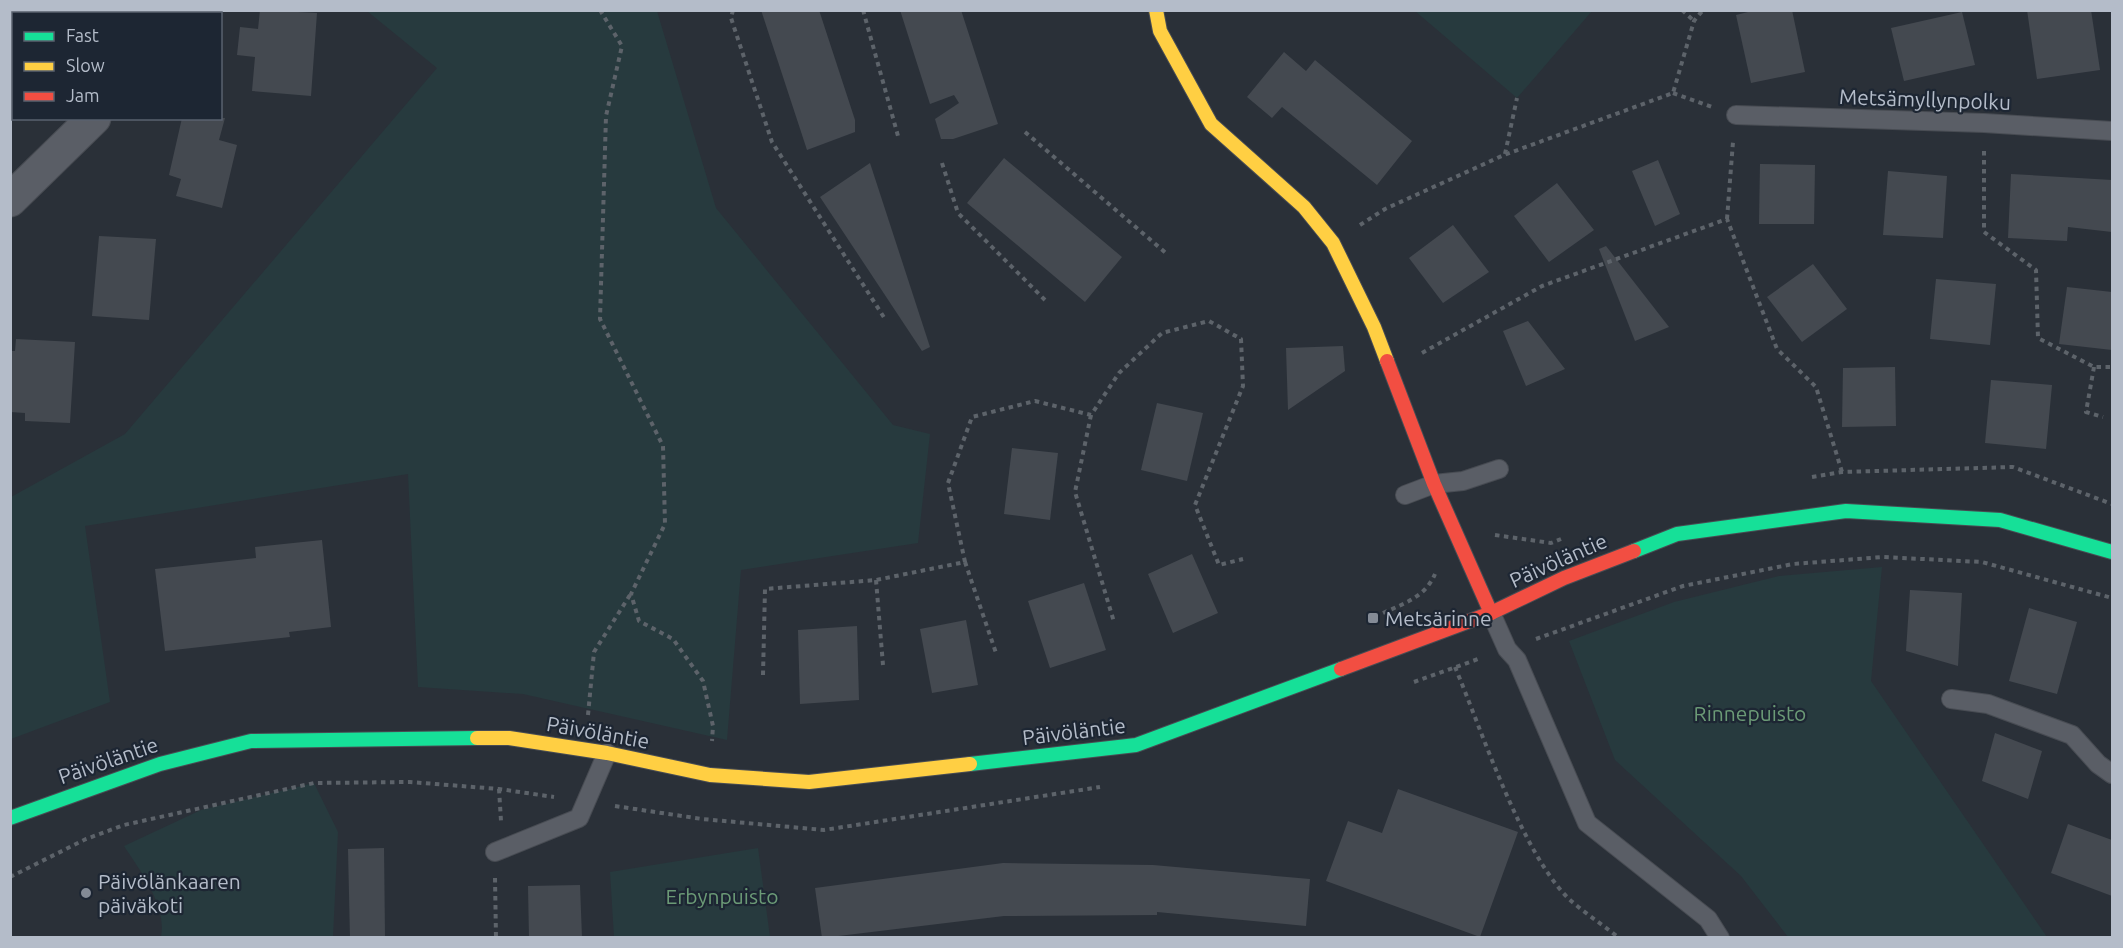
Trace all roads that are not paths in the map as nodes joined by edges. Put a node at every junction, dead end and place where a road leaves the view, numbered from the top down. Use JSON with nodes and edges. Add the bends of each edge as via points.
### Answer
{"nodes":[{"id":1,"x":1156,"y":10,"type":"edge"},
{"id":2,"x":1736,"y":115,"type":"road end"},
{"id":3,"x":92,"y":120,"type":"edge"},
{"id":4,"x":2112,"y":131,"type":"edge"},
{"id":5,"x":10,"y":200,"type":"edge"},
{"id":6,"x":1499,"y":469,"type":"dead end"},
{"id":7,"x":1434,"y":484,"type":"junction"},
{"id":8,"x":1405,"y":495,"type":"dead end"},
{"id":9,"x":2112,"y":552,"type":"edge"},
{"id":10,"x":1491,"y":614,"type":"junction"},
{"id":11,"x":1951,"y":699,"type":"dead end"},
{"id":12,"x":607,"y":753,"type":"junction"},
{"id":13,"x":2112,"y":774,"type":"edge"},
{"id":14,"x":10,"y":818,"type":"edge"},
{"id":15,"x":495,"y":852,"type":"road end"},
{"id":16,"x":1720,"y":938,"type":"edge"}],
"edges":[{"from":1,"to":7,"type":"street","via":[[1160,31],[1211,124],[1304,207],[1333,243],[1374,327]]},
{"from":2,"to":4,"type":"lane","name":"Metsämyllynpolku"},
{"from":3,"to":5,"type":"street"},
{"from":6,"to":7,"type":"lane","via":[[1462,481]]},
{"from":7,"to":8,"type":"lane"},
{"from":7,"to":10,"type":"street"},
{"from":9,"to":10,"type":"street","name":"Päivöläntie","via":[[2000,520],[1846,511],[1677,534],[1564,578]]},
{"from":10,"to":12,"type":"street","name":"Päivöläntie","via":[[1136,745],[809,782],[710,775]]},
{"from":10,"to":16,"type":"lane","via":[[1517,660],[1587,823],[1708,919]]},
{"from":11,"to":13,"type":"lane","via":[[1988,704],[2072,735]]},
{"from":12,"to":14,"type":"street","name":"Päivöläntie","via":[[509,738],[251,741],[160,764]]},
{"from":12,"to":15,"type":"lane","via":[[579,818]]}]}
